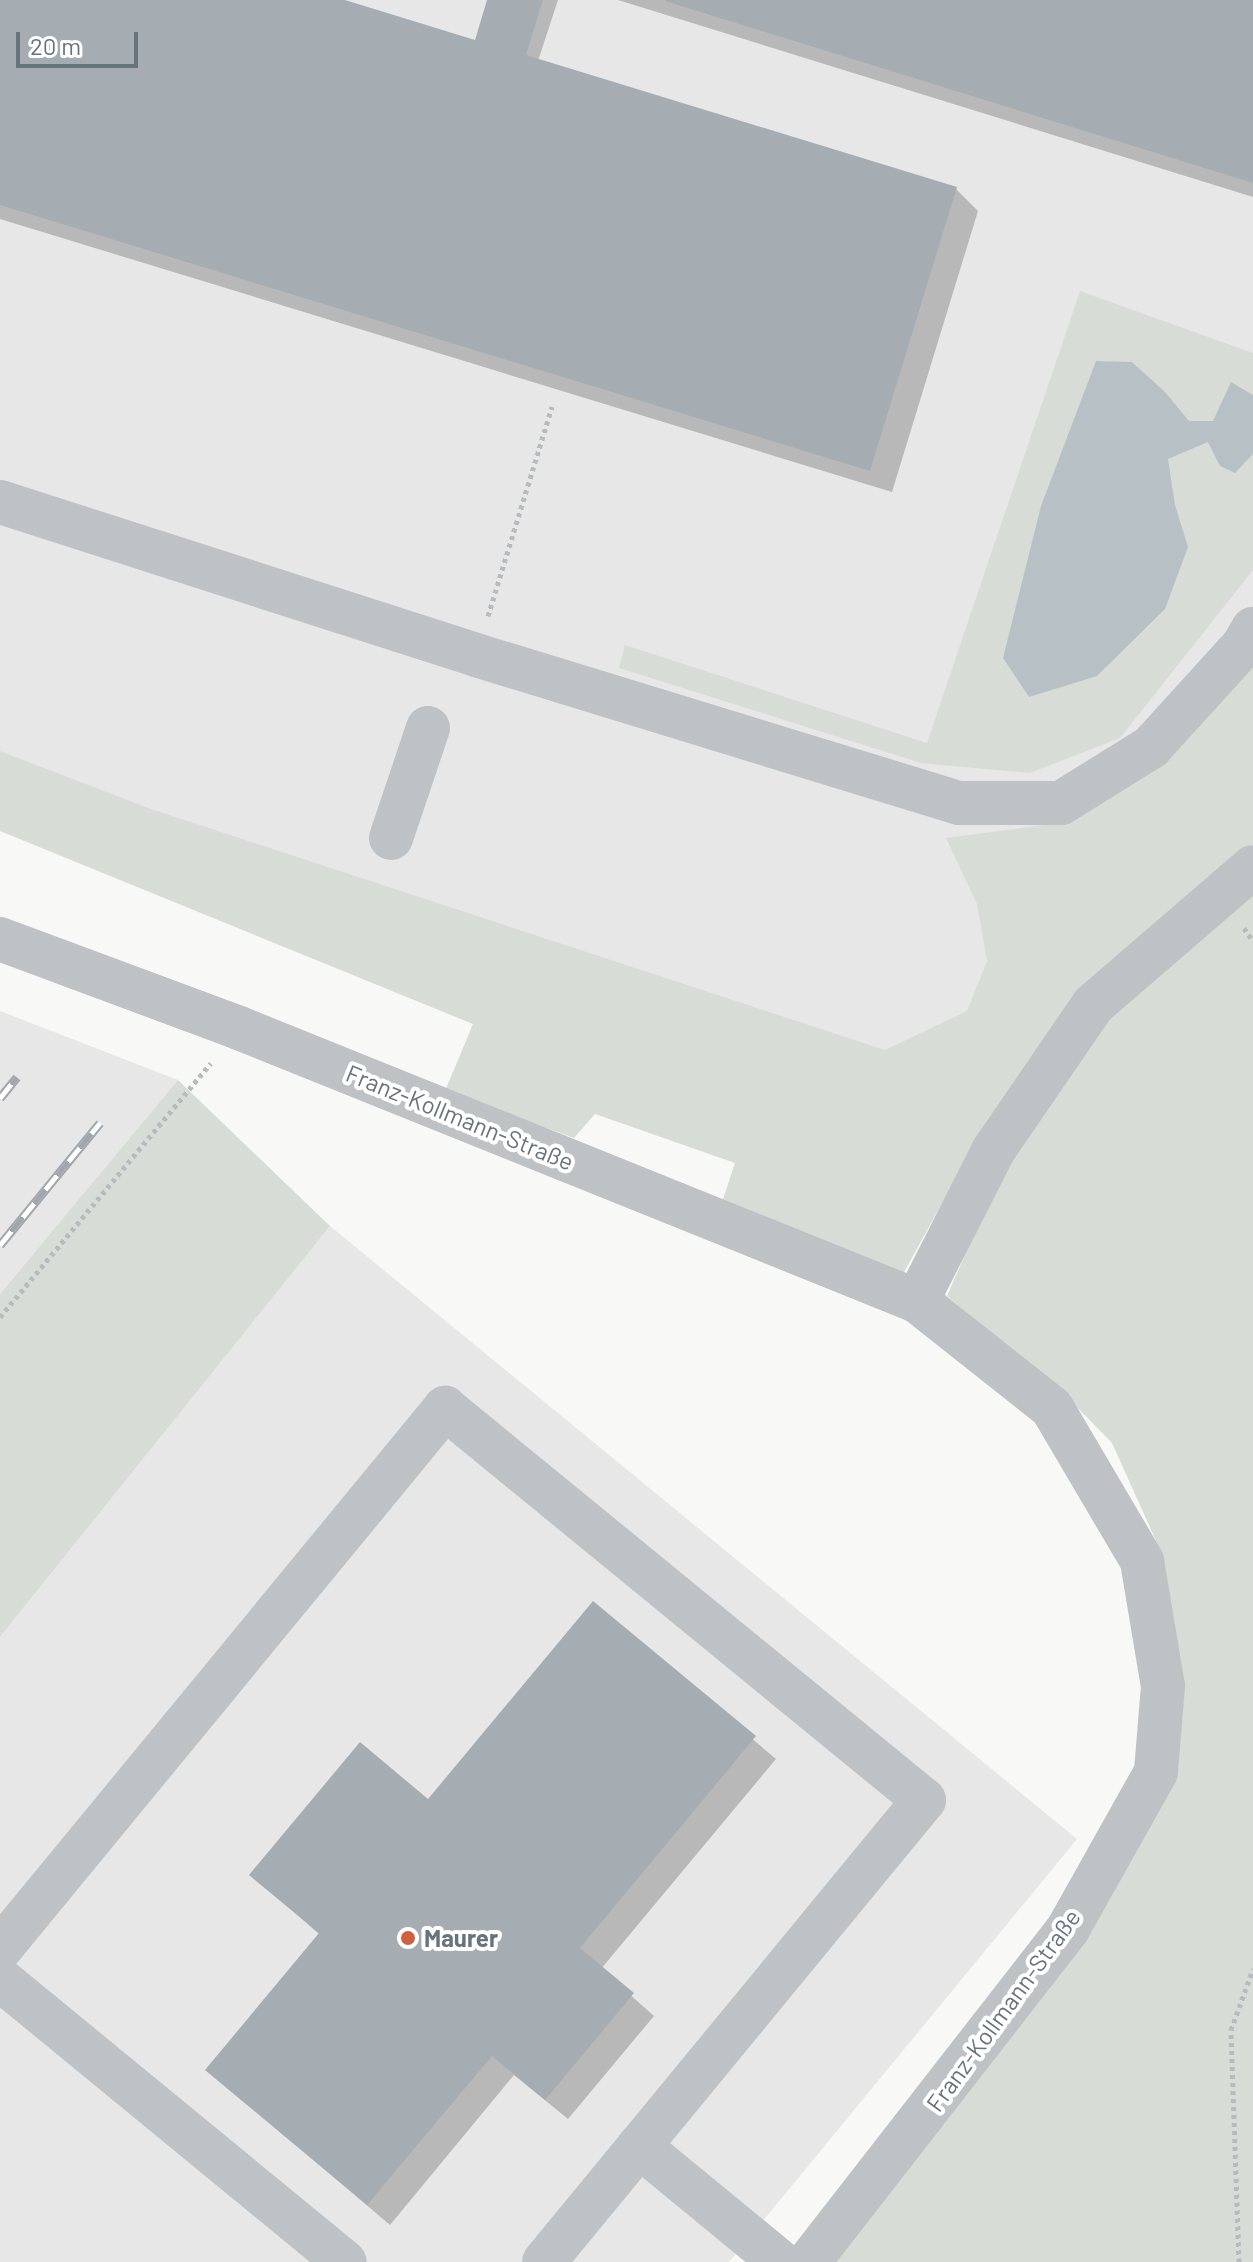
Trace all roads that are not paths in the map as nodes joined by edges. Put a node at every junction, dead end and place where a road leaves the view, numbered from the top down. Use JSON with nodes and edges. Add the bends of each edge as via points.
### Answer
{"nodes":[{"id":1,"x":0,"y":502,"type":"edge"},
{"id":2,"x":1253,"y":629,"type":"edge"},
{"id":3,"x":428,"y":728,"type":"dead end"},
{"id":4,"x":391,"y":838,"type":"dead end"},
{"id":5,"x":1253,"y":867,"type":"edge"},
{"id":6,"x":0,"y":939,"type":"edge"},
{"id":7,"x":917,"y":1301,"type":"junction"},
{"id":8,"x":0,"y":1949,"type":"edge"},
{"id":9,"x":0,"y":1979,"type":"edge"},
{"id":10,"x":639,"y":2146,"type":"junction"},
{"id":11,"x":345,"y":2262,"type":"edge"},
{"id":12,"x":544,"y":2262,"type":"edge"},
{"id":13,"x":780,"y":2262,"type":"edge"},
{"id":14,"x":809,"y":2262,"type":"edge"}],
"edges":[{"from":1,"to":2,"type":"street","via":[[959,803],[1061,803],[1151,747]]},
{"from":3,"to":4,"type":"street"},
{"from":5,"to":7,"type":"street","via":[[1093,1005],[993,1151]]},
{"from":6,"to":7,"type":"street","name":"Franz-Kollmann-Straße","via":[[239,1028]]},
{"from":7,"to":14,"type":"street","name":"Franz-Kollmann-Straße","via":[[1052,1408],[1142,1561],[1163,1686],[1156,1772],[1068,1929]]},
{"from":8,"to":10,"type":"street","via":[[445,1408],[924,1800]]},
{"from":9,"to":11,"type":"street"},
{"from":10,"to":12,"type":"street"},
{"from":10,"to":13,"type":"street"}]}
